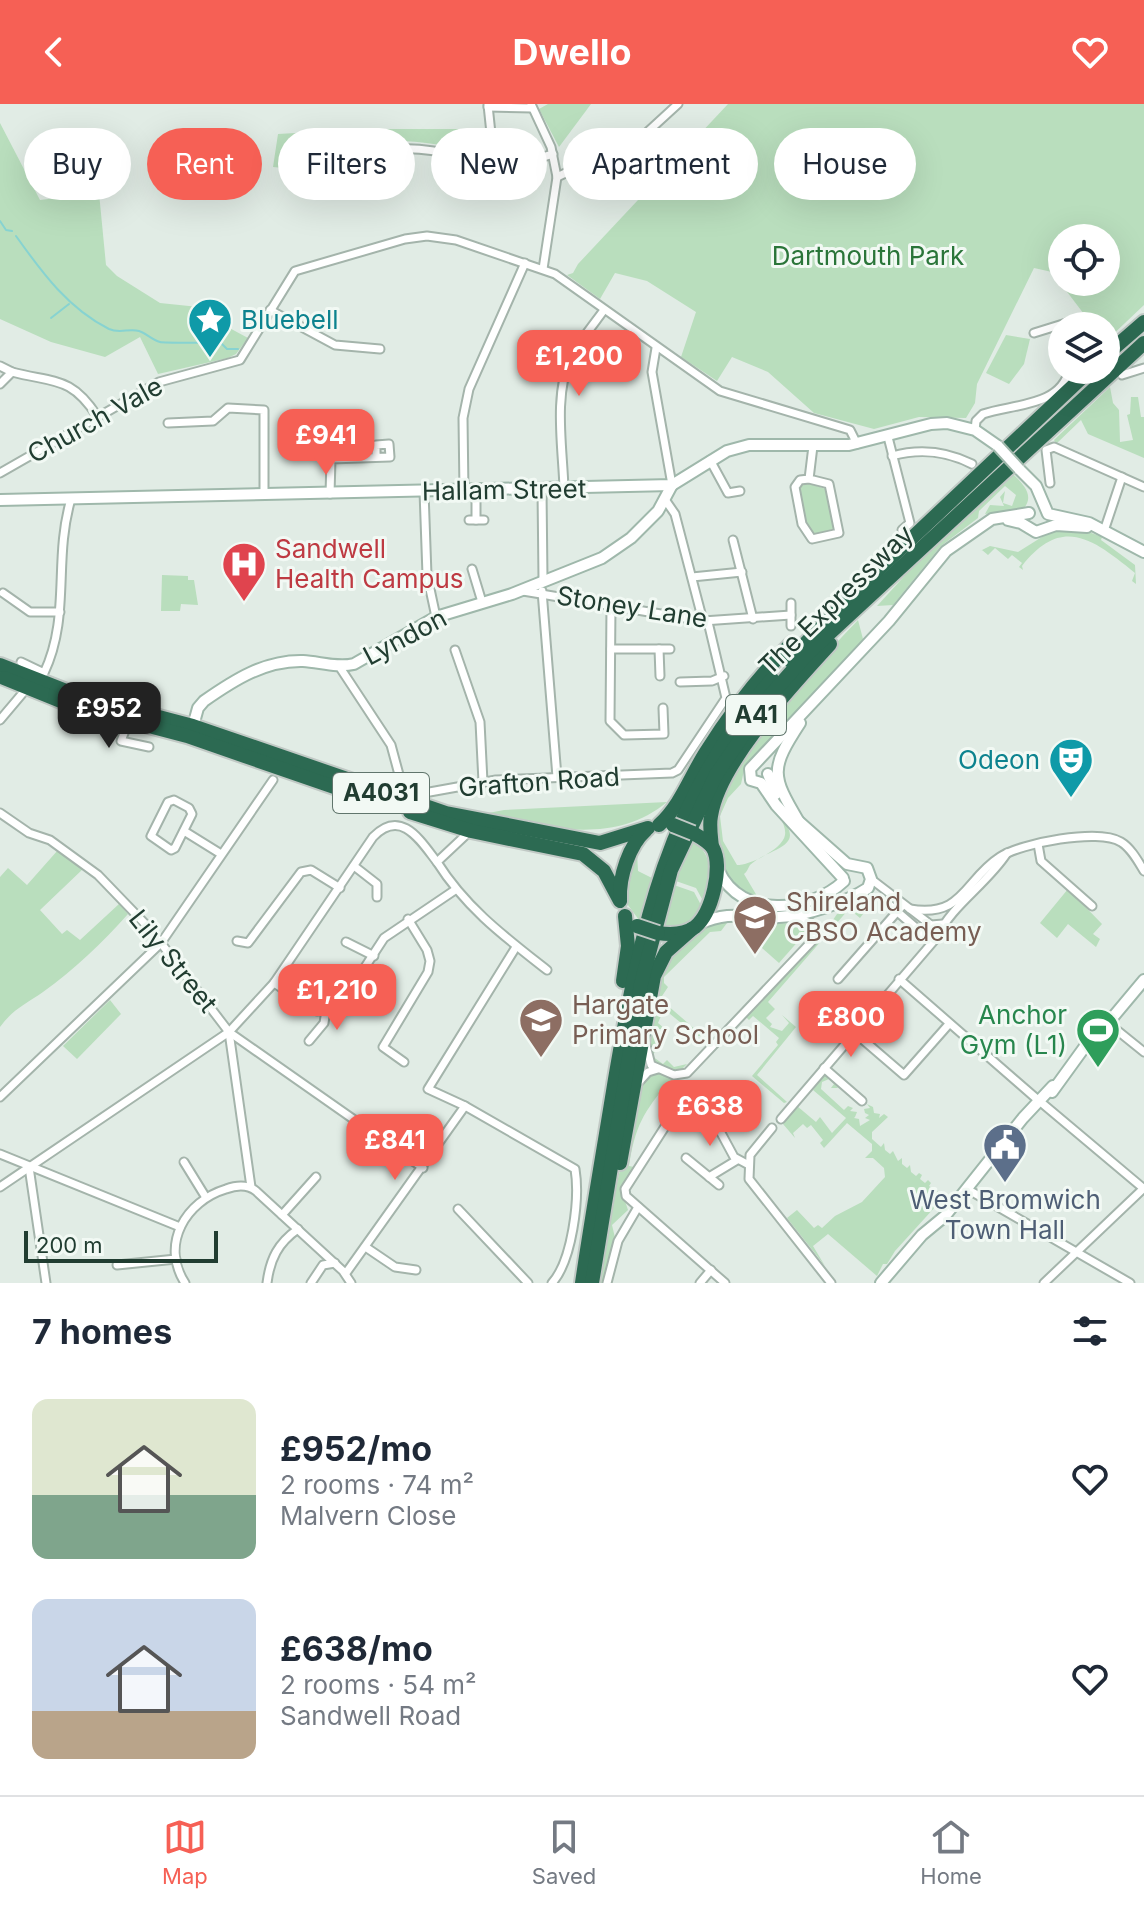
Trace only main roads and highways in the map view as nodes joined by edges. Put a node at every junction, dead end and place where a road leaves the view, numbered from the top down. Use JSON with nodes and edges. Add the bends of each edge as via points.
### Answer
{"nodes":[{"id":1,"x":1144,"y":320,"type":"edge"},
{"id":2,"x":1120,"y":341,"type":"edge"},
{"id":3,"x":1144,"y":343,"type":"edge"},
{"id":4,"x":1075,"y":384,"type":"edge"},
{"id":5,"x":877,"y":571,"type":"junction"},
{"id":6,"x":881,"y":588,"type":"junction"},
{"id":7,"x":0,"y":665,"type":"edge"},
{"id":8,"x":0,"y":676,"type":"edge"},
{"id":9,"x":29,"y":684,"type":"junction"},
{"id":10,"x":192,"y":731,"type":"junction"},
{"id":11,"x":660,"y":826,"type":"junction"},
{"id":12,"x":712,"y":847,"type":"junction"},
{"id":13,"x":622,"y":908,"type":"junction"},
{"id":14,"x":696,"y":926,"type":"junction"},
{"id":15,"x":598,"y":1223,"type":"junction"},
{"id":16,"x":582,"y":1283,"type":"edge"},
{"id":17,"x":592,"y":1283,"type":"edge"}],
"edges":[{"from":1,"to":2,"type":"highway"},
{"from":3,"to":6,"type":"highway","name":"The Expressway","number":"A41"},
{"from":4,"to":5,"type":"highway","name":"The Expressway","number":"A41"},
{"from":5,"to":11,"type":"highway","number":"A41","via":[[769,666]]},
{"from":5,"to":15,"type":"highway","name":"The Expressway","number":"A41","via":[[760,693],[703,778],[666,855],[639,943]]},
{"from":6,"to":12,"type":"highway","number":"A41","via":[[750,740],[715,802]]},
{"from":6,"to":15,"type":"highway","name":"The Expressway","number":"A41","via":[[808,653],[769,697],[716,775],[681,846],[649,945]]},
{"from":7,"to":9,"type":"highway","number":"A4031"},
{"from":8,"to":9,"type":"highway","number":"A4031"},
{"from":9,"to":10,"type":"highway","number":"A4031"},
{"from":9,"to":10,"type":"highway","number":"A4031","via":[[73,706]]},
{"from":10,"to":11,"type":"highway","number":"A4031","via":[[446,813],[600,843]]},
{"from":10,"to":13,"type":"highway","number":"A4031","via":[[453,826],[583,854],[604,871]]},
{"from":11,"to":12,"type":"highway","bridge":true,"via":[[693,833]]},
{"from":11,"to":13,"type":"highway","via":[[638,837],[620,888]]},
{"from":12,"to":14,"type":"highway","via":[[718,869]]},
{"from":13,"to":14,"type":"highway","number":"A4031","bridge":true,"via":[[637,926],[658,933],[675,935]]},
{"from":13,"to":15,"type":"highway","number":"A41","via":[[628,946],[600,1118]]},
{"from":14,"to":15,"type":"highway","number":"A41","via":[[658,965],[636,1087]]},
{"from":15,"to":16,"type":"highway","name":"The Expressway","number":"A41"},
{"from":15,"to":17,"type":"highway","number":"A41"}]}
